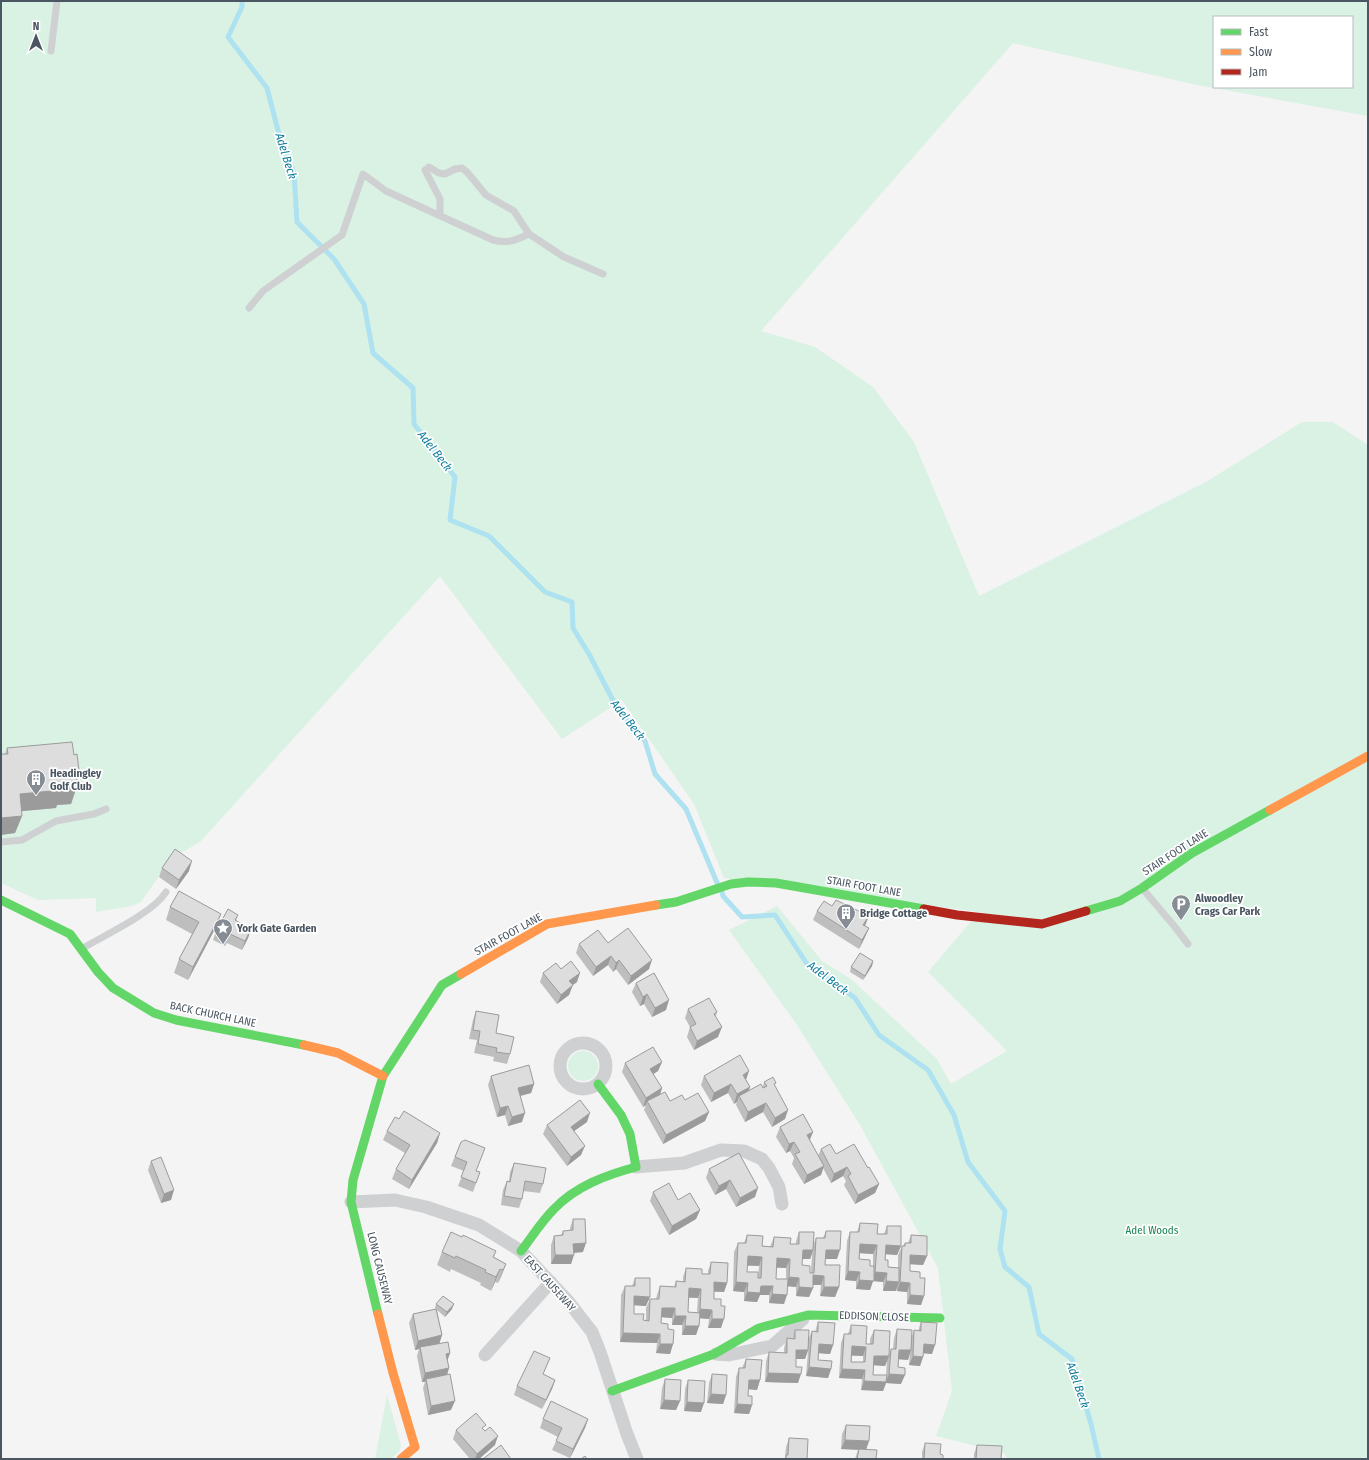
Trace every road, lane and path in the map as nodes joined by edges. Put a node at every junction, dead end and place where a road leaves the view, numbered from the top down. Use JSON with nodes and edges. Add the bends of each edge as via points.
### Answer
{"nodes":[{"id":1,"x":57,"y":1,"type":"edge"},
{"id":2,"x":51,"y":51,"type":"dead end"},
{"id":3,"x":440,"y":214,"type":"junction"},
{"id":4,"x":529,"y":234,"type":"junction"},
{"id":5,"x":603,"y":274,"type":"dead end"},
{"id":6,"x":249,"y":308,"type":"dead end"},
{"id":7,"x":1368,"y":756,"type":"edge"},
{"id":8,"x":106,"y":809,"type":"dead end"},
{"id":9,"x":1,"y":842,"type":"edge"},
{"id":10,"x":1142,"y":888,"type":"junction"},
{"id":11,"x":166,"y":892,"type":"dead end"},
{"id":12,"x":1,"y":900,"type":"edge"},
{"id":13,"x":1188,"y":944,"type":"dead end"},
{"id":14,"x":82,"y":949,"type":"junction"},
{"id":15,"x":383,"y":1076,"type":"junction"},
{"id":16,"x":598,"y":1084,"type":"dead end"},
{"id":17,"x":636,"y":1167,"type":"junction"},
{"id":18,"x":351,"y":1202,"type":"junction"},
{"id":19,"x":782,"y":1204,"type":"dead end"},
{"id":20,"x":521,"y":1251,"type":"junction"},
{"id":21,"x":551,"y":1282,"type":"junction"},
{"id":22,"x":808,"y":1315,"type":"junction"},
{"id":23,"x":940,"y":1318,"type":"dead end"},
{"id":24,"x":714,"y":1354,"type":"junction"},
{"id":25,"x":485,"y":1355,"type":"dead end"},
{"id":26,"x":612,"y":1391,"type":"junction"},
{"id":27,"x":415,"y":1447,"type":"junction"},
{"id":28,"x":401,"y":1459,"type":"edge"},
{"id":29,"x":421,"y":1459,"type":"edge"},
{"id":30,"x":637,"y":1459,"type":"edge"}],
"edges":[{"from":1,"to":2,"type":"lane"},
{"from":3,"to":4,"type":"lane","via":[[494,240],[515,241]]},
{"from":3,"to":4,"type":"lane","via":[[440,199],[425,170],[429,167],[446,174],[462,168],[486,195],[514,211]]},
{"from":3,"to":6,"type":"lane","via":[[386,191],[363,174],[342,235],[263,291]]},
{"from":4,"to":5,"type":"lane","via":[[564,257]]},
{"from":7,"to":10,"type":"street","name":"STAIR FOOT LANE","via":[[1192,853]]},
{"from":8,"to":9,"type":"lane","via":[[94,814],[56,821],[22,840]]},
{"from":10,"to":13,"type":"lane"},
{"from":10,"to":15,"type":"street","name":"STAIR FOOT LANE","via":[[1120,901],[1042,924],[957,915],[776,883],[748,882],[732,884],[676,902],[547,924],[442,985]]},
{"from":11,"to":14,"type":"lane","via":[[161,900],[150,908]]},
{"from":12,"to":14,"type":"street","name":"BACK CHURCH LANE","via":[[70,934]]},
{"from":14,"to":15,"type":"street","name":"BACK CHURCH LANE","via":[[113,988],[154,1013],[338,1053]]},
{"from":15,"to":18,"type":"street","name":"LONG CAUSEWAY","via":[[353,1180]]},
{"from":16,"to":17,"type":"street","via":[[621,1115],[630,1134]]},
{"from":17,"to":19,"type":"street","via":[[684,1163],[721,1150],[744,1151],[762,1159],[769,1168],[779,1187]]},
{"from":17,"to":20,"type":"street","via":[[619,1171],[578,1190],[558,1205]]},
{"from":18,"to":20,"type":"street","name":"EAST CAUSEWAY","via":[[395,1200],[426,1207],[479,1225]]},
{"from":18,"to":27,"type":"street","name":"LONG CAUSEWAY","via":[[393,1373]]},
{"from":20,"to":21,"type":"street","name":"EAST CAUSEWAY"},
{"from":21,"to":25,"type":"street"},
{"from":21,"to":26,"type":"street","name":"EAST CAUSEWAY","via":[[592,1332]]},
{"from":22,"to":23,"type":"street","name":"EDDISON CLOSE"},
{"from":22,"to":24,"type":"street","name":"EDDISON CLOSE","via":[[759,1328]]},
{"from":22,"to":24,"type":"street","name":"EDDISON CLOSE","via":[[772,1346],[729,1355]]},
{"from":24,"to":26,"type":"street","name":"EDDISON CLOSE"},
{"from":26,"to":30,"type":"street","name":"EAST CAUSEWAY"},
{"from":27,"to":28,"type":"street"},
{"from":27,"to":29,"type":"street"}]}
